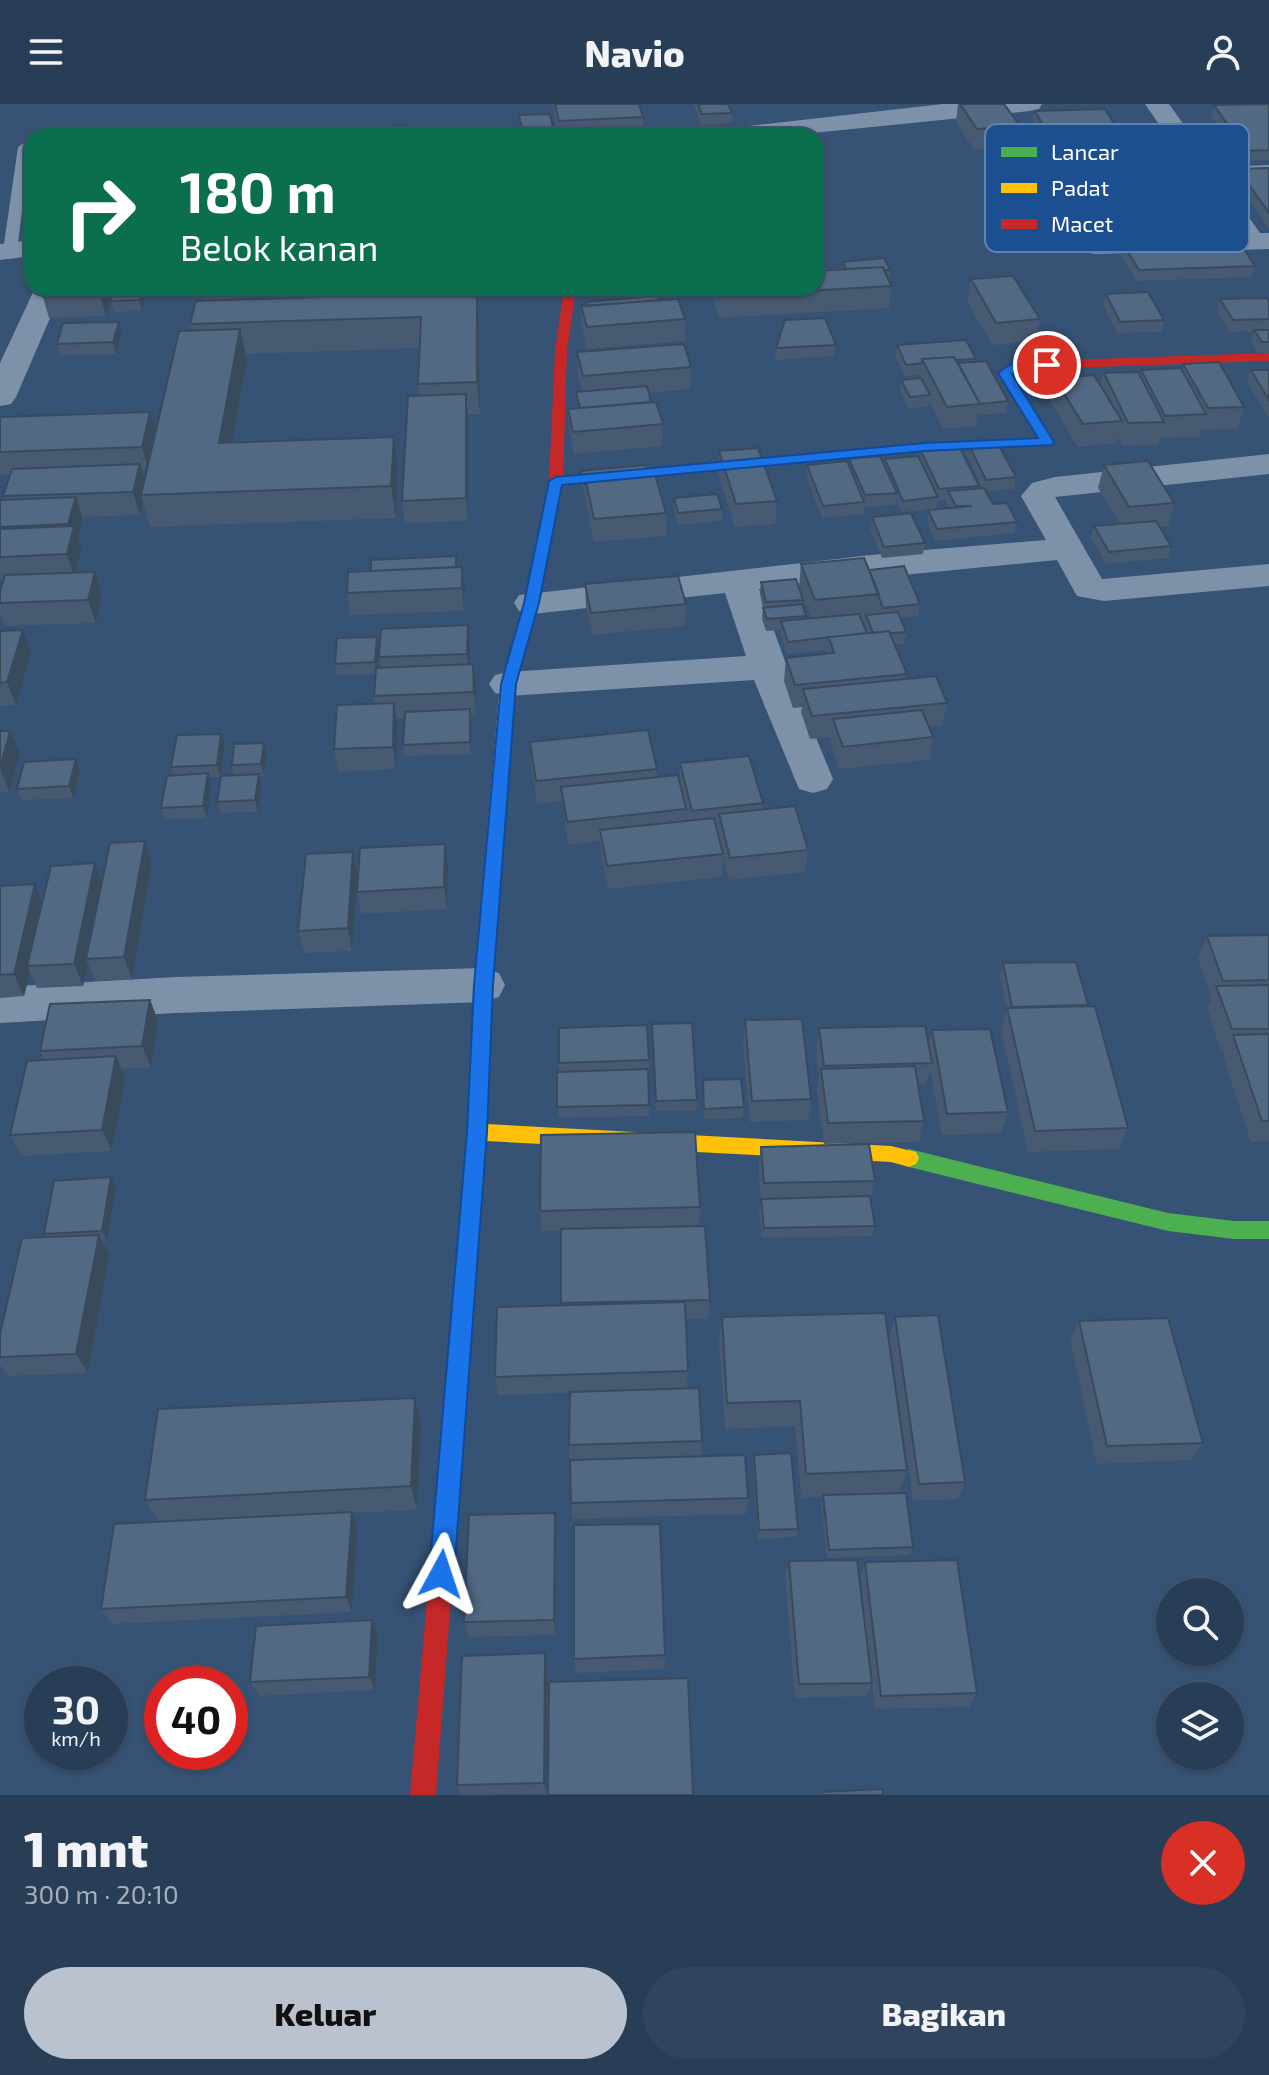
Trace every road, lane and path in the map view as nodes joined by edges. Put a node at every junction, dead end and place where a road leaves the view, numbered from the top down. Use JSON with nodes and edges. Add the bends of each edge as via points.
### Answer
{"nodes":[{"id":1,"x":1030,"y":104,"type":"edge"},
{"id":2,"x":1157,"y":104,"type":"edge"},
{"id":3,"x":1172,"y":124,"type":"edge"},
{"id":4,"x":788,"y":128,"type":"edge"},
{"id":5,"x":24,"y":147,"type":"dead end"},
{"id":6,"x":1269,"y":173,"type":"edge"},
{"id":7,"x":1249,"y":174,"type":"edge"},
{"id":8,"x":14,"y":250,"type":"edge"},
{"id":9,"x":45,"y":296,"type":"edge"},
{"id":10,"x":569,"y":296,"type":"edge"},
{"id":11,"x":1269,"y":357,"type":"edge"},
{"id":12,"x":0,"y":397,"type":"edge"},
{"id":13,"x":1047,"y":442,"type":"junction"},
{"id":14,"x":1269,"y":464,"type":"edge"},
{"id":15,"x":556,"y":481,"type":"junction"},
{"id":16,"x":1055,"y":487,"type":"junction"},
{"id":17,"x":1067,"y":549,"type":"junction"},
{"id":18,"x":1269,"y":575,"type":"edge"},
{"id":19,"x":739,"y":582,"type":"junction"},
{"id":20,"x":532,"y":603,"type":"junction"},
{"id":21,"x":768,"y":667,"type":"junction"},
{"id":22,"x":508,"y":684,"type":"junction"},
{"id":23,"x":813,"y":779,"type":"dead end"},
{"id":24,"x":483,"y":985,"type":"junction"},
{"id":25,"x":0,"y":1005,"type":"edge"},
{"id":26,"x":477,"y":1132,"type":"junction"},
{"id":27,"x":1269,"y":1230,"type":"edge"},
{"id":28,"x":423,"y":1795,"type":"edge"}],
"edges":[{"from":1,"to":4,"type":"street"},
{"from":2,"to":3,"type":"street"},
{"from":5,"to":8,"type":"lane"},
{"from":6,"to":7,"type":"street"},
{"from":9,"to":12,"type":"street"},
{"from":10,"to":15,"type":"street","via":[[561,351]]},
{"from":11,"to":13,"type":"street","via":[[1007,370],[1006,377]]},
{"from":13,"to":15,"type":"street","via":[[925,447]]},
{"from":13,"to":16,"type":"street"},
{"from":14,"to":16,"type":"street"},
{"from":15,"to":20,"type":"street"},
{"from":16,"to":17,"type":"street","via":[[1038,496]]},
{"from":17,"to":18,"type":"street","via":[[1094,590]]},
{"from":17,"to":19,"type":"street"},
{"from":19,"to":20,"type":"street"},
{"from":19,"to":21,"type":"street"},
{"from":20,"to":22,"type":"street"},
{"from":21,"to":22,"type":"street"},
{"from":21,"to":23,"type":"street"},
{"from":22,"to":24,"type":"street"},
{"from":24,"to":25,"type":"street"},
{"from":24,"to":26,"type":"street"},
{"from":26,"to":27,"type":"street","via":[[891,1154],[1136,1217],[1225,1232]]},
{"from":26,"to":28,"type":"street"}]}
